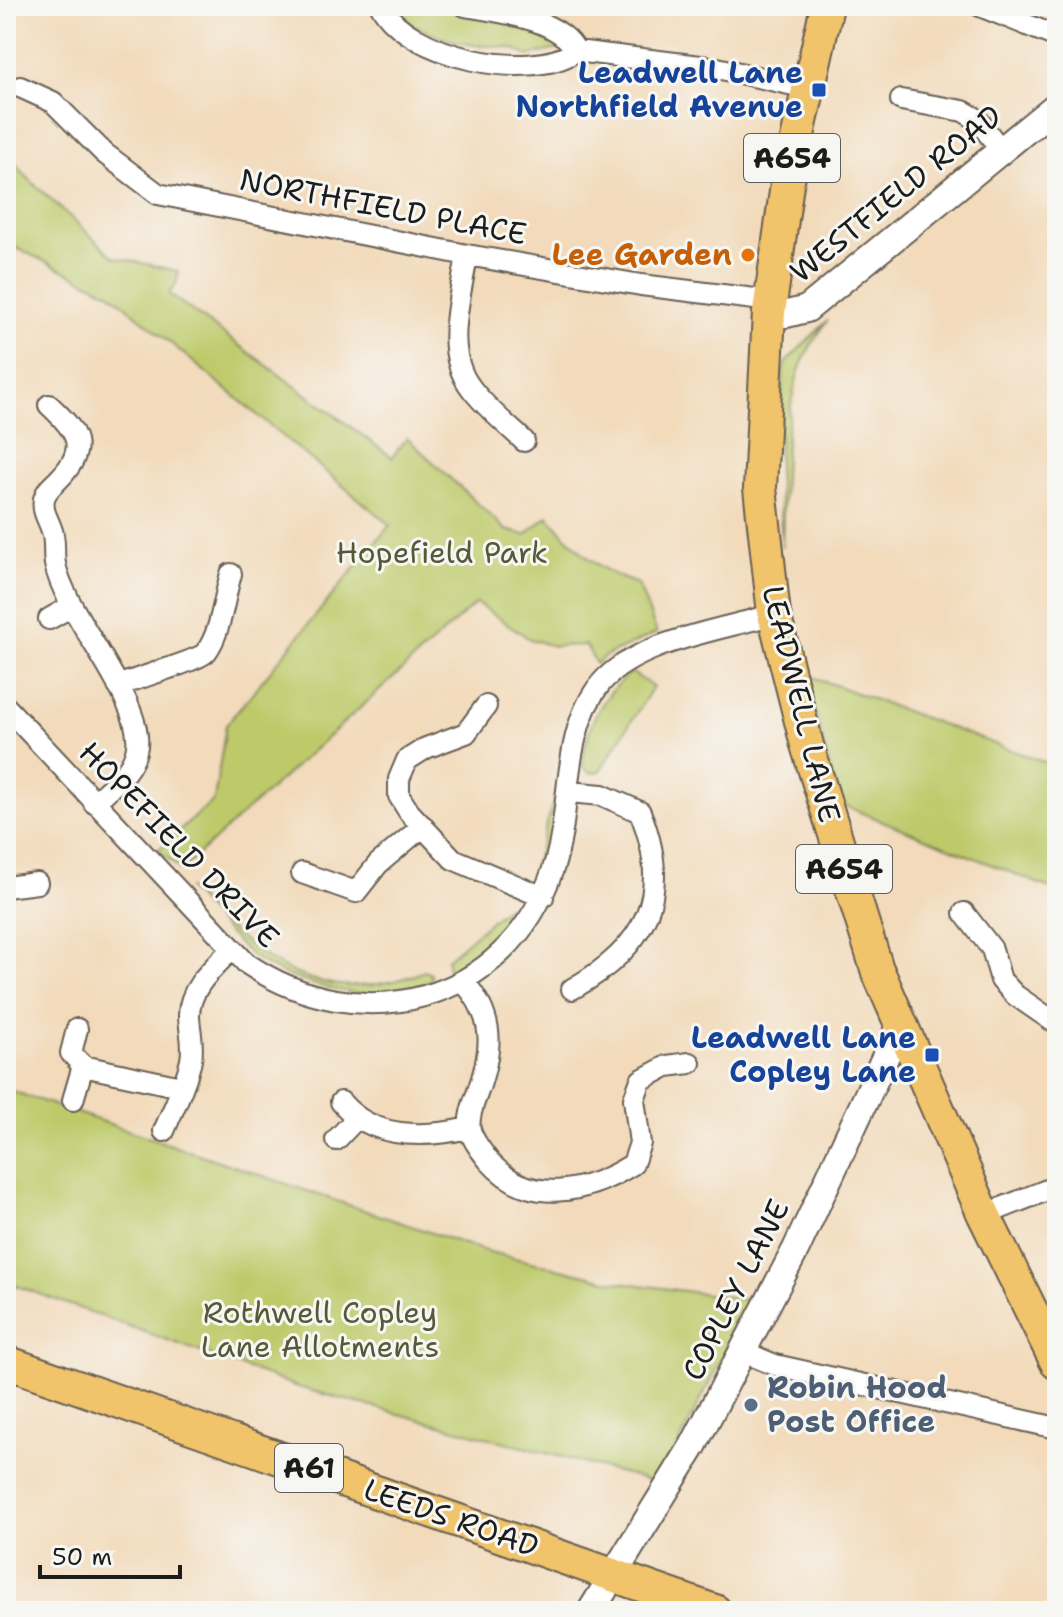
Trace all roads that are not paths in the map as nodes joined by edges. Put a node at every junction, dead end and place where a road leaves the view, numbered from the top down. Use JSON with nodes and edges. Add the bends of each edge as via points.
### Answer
{"nodes":[{"id":1,"x":381,"y":6,"type":"edge"},
{"id":2,"x":465,"y":6,"type":"edge"},
{"id":3,"x":827,"y":6,"type":"edge"},
{"id":4,"x":980,"y":6,"type":"edge"},
{"id":5,"x":1003,"y":9,"type":"edge"},
{"id":6,"x":1057,"y":37,"type":"edge"},
{"id":7,"x":576,"y":51,"type":"junction"},
{"id":8,"x":20,"y":87,"type":"dead end"},
{"id":9,"x":807,"y":88,"type":"junction"},
{"id":10,"x":901,"y":100,"type":"dead end"},
{"id":11,"x":1057,"y":105,"type":"edge"},
{"id":12,"x":1001,"y":150,"type":"junction"},
{"id":13,"x":467,"y":255,"type":"junction"},
{"id":14,"x":770,"y":307,"type":"junction"},
{"id":15,"x":49,"y":405,"type":"dead end"},
{"id":16,"x":524,"y":441,"type":"dead end"},
{"id":17,"x":231,"y":574,"type":"dead end"},
{"id":18,"x":72,"y":606,"type":"junction"},
{"id":19,"x":774,"y":614,"type":"junction"},
{"id":20,"x":49,"y":619,"type":"dead end"},
{"id":21,"x":118,"y":686,"type":"junction"},
{"id":22,"x":486,"y":706,"type":"dead end"},
{"id":23,"x":9,"y":718,"type":"edge"},
{"id":24,"x":569,"y":792,"type":"junction"},
{"id":25,"x":94,"y":803,"type":"junction"},
{"id":26,"x":423,"y":826,"type":"junction"},
{"id":27,"x":302,"y":873,"type":"dead end"},
{"id":28,"x":37,"y":883,"type":"dead end"},
{"id":29,"x":6,"y":887,"type":"edge"},
{"id":30,"x":543,"y":897,"type":"junction"},
{"id":31,"x":964,"y":913,"type":"dead end"},
{"id":32,"x":231,"y":950,"type":"junction"},
{"id":33,"x":463,"y":981,"type":"junction"},
{"id":34,"x":572,"y":989,"type":"dead end"},
{"id":35,"x":1057,"y":1024,"type":"edge"},
{"id":36,"x":900,"y":1025,"type":"junction"},
{"id":37,"x":68,"y":1037,"type":"dead end"},
{"id":38,"x":690,"y":1063,"type":"dead end"},
{"id":39,"x":83,"y":1066,"type":"junction"},
{"id":40,"x":181,"y":1087,"type":"junction"},
{"id":41,"x":73,"y":1100,"type":"dead end"},
{"id":42,"x":341,"y":1102,"type":"dead end"},
{"id":43,"x":356,"y":1119,"type":"junction"},
{"id":44,"x":469,"y":1128,"type":"junction"},
{"id":45,"x":164,"y":1131,"type":"dead end"},
{"id":46,"x":336,"y":1140,"type":"dead end"},
{"id":47,"x":1057,"y":1186,"type":"edge"},
{"id":48,"x":984,"y":1215,"type":"junction"},
{"id":49,"x":741,"y":1351,"type":"junction"},
{"id":50,"x":6,"y":1362,"type":"edge"},
{"id":51,"x":1057,"y":1363,"type":"edge"},
{"id":52,"x":1057,"y":1428,"type":"edge"},
{"id":53,"x":612,"y":1575,"type":"junction"},
{"id":54,"x":591,"y":1611,"type":"edge"},
{"id":55,"x":715,"y":1611,"type":"edge"}],
"edges":[{"from":1,"to":7,"type":"street","via":[[399,30],[429,48],[467,59],[548,63]]},
{"from":2,"to":7,"type":"street","via":[[547,27],[566,36]]},
{"from":3,"to":9,"type":"main road","name":"LEADWELL LANE","number":"A654"},
{"from":4,"to":5,"type":"street"},
{"from":5,"to":6,"type":"street"},
{"from":7,"to":9,"type":"street","via":[[704,66]]},
{"from":8,"to":13,"type":"street","name":"NORTHFIELD PLACE","via":[[53,102],[104,153],[158,194]]},
{"from":9,"to":14,"type":"main road","name":"LEADWELL LANE","number":"A654"},
{"from":10,"to":12,"type":"street","via":[[963,111],[977,119]]},
{"from":11,"to":12,"type":"street","name":"WESTFIELD ROAD"},
{"from":12,"to":14,"type":"street","name":"WESTFIELD ROAD","via":[[807,309],[787,314]]},
{"from":13,"to":14,"type":"street","name":"NORTHFIELD PLACE"},
{"from":13,"to":16,"type":"street","via":[[456,329],[457,362],[471,389]]},
{"from":14,"to":19,"type":"main road","name":"LEADWELL LANE","number":"A654","via":[[760,488]]},
{"from":15,"to":18,"type":"street","via":[[76,434],[70,467],[46,491],[43,502],[60,582]]},
{"from":17,"to":21,"type":"street","via":[[205,653],[193,662],[161,668]]},
{"from":18,"to":20,"type":"street"},
{"from":18,"to":21,"type":"street"},
{"from":19,"to":24,"type":"street","name":"HOPEFIELD DRIVE","via":[[637,654],[615,668],[585,710]]},
{"from":19,"to":36,"type":"main road","name":"LEADWELL LANE","number":"A654","via":[[843,866]]},
{"from":21,"to":25,"type":"street","via":[[138,745],[124,774]]},
{"from":22,"to":26,"type":"street","via":[[466,733],[407,760],[399,796]]},
{"from":23,"to":25,"type":"street","name":"HOPEFIELD DRIVE"},
{"from":24,"to":30,"type":"street","name":"HOPEFIELD DRIVE"},
{"from":24,"to":34,"type":"street","via":[[602,795],[640,812],[656,875],[654,902],[607,981]]},
{"from":25,"to":32,"type":"street","name":"HOPEFIELD DRIVE"},
{"from":26,"to":27,"type":"street","via":[[378,864],[356,892]]},
{"from":26,"to":30,"type":"street","via":[[453,859]]},
{"from":28,"to":29,"type":"street"},
{"from":30,"to":33,"type":"street","name":"HOPEFIELD DRIVE","via":[[502,951]]},
{"from":31,"to":35,"type":"street","via":[[992,949],[1001,980]]},
{"from":32,"to":33,"type":"street","name":"HOPEFIELD DRIVE","via":[[282,985],[345,1003],[392,1004]]},
{"from":32,"to":40,"type":"street","via":[[192,997],[194,1038]]},
{"from":33,"to":44,"type":"street","via":[[488,1018],[489,1044]]},
{"from":36,"to":48,"type":"main road","name":"LEADWELL LANE","number":"A654"},
{"from":36,"to":49,"type":"street","name":"COPLEY LANE","via":[[796,1249]]},
{"from":37,"to":39,"type":"street","via":[[71,1053]]},
{"from":38,"to":44,"type":"street","via":[[667,1066],[641,1080],[634,1099],[639,1154],[633,1164],[589,1187],[563,1193],[518,1184],[498,1171]]},
{"from":39,"to":40,"type":"street"},
{"from":39,"to":41,"type":"street"},
{"from":40,"to":45,"type":"street"},
{"from":42,"to":43,"type":"street"},
{"from":43,"to":44,"type":"street","via":[[414,1134]]},
{"from":43,"to":46,"type":"street"},
{"from":47,"to":48,"type":"street"},
{"from":48,"to":51,"type":"main road","name":"LEADWELL LANE","number":"A654"},
{"from":49,"to":52,"type":"street","via":[[775,1365]]},
{"from":49,"to":53,"type":"street","name":"COPLEY LANE","via":[[670,1487]]},
{"from":50,"to":53,"type":"main road","name":"LEEDS ROAD","number":"A61"},
{"from":53,"to":54,"type":"street","name":"COPLEY LANE"},
{"from":53,"to":55,"type":"main road","name":"LEEDS ROAD","number":"A61"}]}
